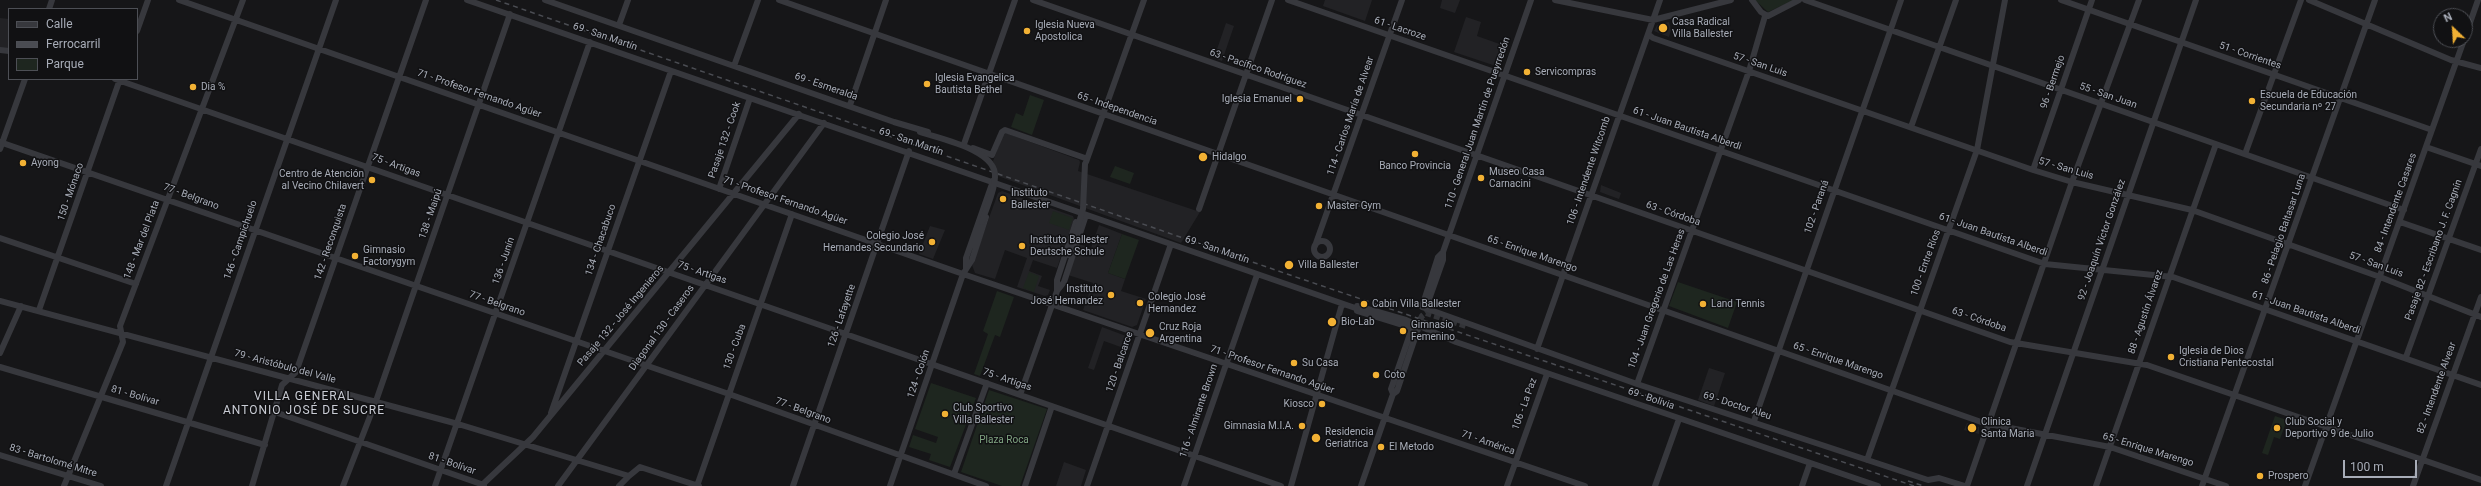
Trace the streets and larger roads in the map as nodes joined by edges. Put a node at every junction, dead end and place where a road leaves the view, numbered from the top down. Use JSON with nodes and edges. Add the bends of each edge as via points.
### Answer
{"nodes":[{"id":1,"x":148,"y":0,"type":"edge"},
{"id":2,"x":180,"y":0,"type":"edge"},
{"id":3,"x":242,"y":0,"type":"edge"},
{"id":4,"x":336,"y":0,"type":"edge"},
{"id":5,"x":426,"y":0,"type":"edge"},
{"id":6,"x":467,"y":0,"type":"edge"},
{"id":7,"x":545,"y":0,"type":"edge"},
{"id":8,"x":628,"y":0,"type":"edge"},
{"id":9,"x":758,"y":0,"type":"edge"},
{"id":10,"x":779,"y":0,"type":"edge"},
{"id":11,"x":886,"y":0,"type":"edge"},
{"id":12,"x":1015,"y":0,"type":"edge"},
{"id":13,"x":1033,"y":0,"type":"edge"},
{"id":14,"x":1144,"y":0,"type":"edge"},
{"id":15,"x":1272,"y":0,"type":"edge"},
{"id":16,"x":1288,"y":0,"type":"edge"},
{"id":17,"x":1402,"y":0,"type":"edge"},
{"id":18,"x":1531,"y":0,"type":"edge"},
{"id":19,"x":1555,"y":0,"type":"edge"},
{"id":20,"x":1660,"y":0,"type":"edge"},
{"id":21,"x":1731,"y":0,"type":"edge"},
{"id":22,"x":1752,"y":0,"type":"edge"},
{"id":23,"x":1799,"y":0,"type":"edge"},
{"id":24,"x":1805,"y":0,"type":"edge"},
{"id":25,"x":1901,"y":0,"type":"edge"},
{"id":26,"x":1956,"y":0,"type":"edge"},
{"id":27,"x":2005,"y":0,"type":"edge"},
{"id":28,"x":2061,"y":0,"type":"edge"},
{"id":29,"x":2092,"y":0,"type":"edge"},
{"id":30,"x":2139,"y":0,"type":"edge"},
{"id":31,"x":2196,"y":0,"type":"edge"},
{"id":32,"x":2301,"y":0,"type":"edge"},
{"id":33,"x":2309,"y":0,"type":"edge"},
{"id":34,"x":2375,"y":0,"type":"edge"},
{"id":35,"x":2478,"y":0,"type":"edge"},
{"id":36,"x":2089,"y":10,"type":"junction"},
{"id":37,"x":510,"y":14,"type":"junction"},
{"id":38,"x":2473,"y":14,"type":"edge"},
{"id":39,"x":1765,"y":16,"type":"junction"},
{"id":40,"x":236,"y":19,"type":"junction"},
{"id":41,"x":1653,"y":20,"type":"junction"},
{"id":42,"x":2130,"y":24,"type":"junction"},
{"id":43,"x":2366,"y":24,"type":"junction"},
{"id":44,"x":619,"y":25,"type":"junction"},
{"id":45,"x":138,"y":28,"type":"edge"},
{"id":46,"x":1890,"y":30,"type":"junction"},
{"id":47,"x":875,"y":33,"type":"junction"},
{"id":48,"x":1132,"y":34,"type":"junction"},
{"id":49,"x":1648,"y":34,"type":"junction"},
{"id":50,"x":1390,"y":36,"type":"junction"},
{"id":51,"x":590,"y":42,"type":"junction"},
{"id":52,"x":2181,"y":42,"type":"junction"},
{"id":53,"x":1940,"y":47,"type":"junction"},
{"id":54,"x":318,"y":48,"type":"junction"},
{"id":55,"x":2461,"y":48,"type":"edge"},
{"id":56,"x":2456,"y":62,"type":"junction"},
{"id":57,"x":734,"y":66,"type":"junction"},
{"id":58,"x":1992,"y":66,"type":"junction"},
{"id":59,"x":2481,"y":68,"type":"edge"},
{"id":60,"x":671,"y":71,"type":"junction"},
{"id":61,"x":1749,"y":71,"type":"junction"},
{"id":62,"x":990,"y":74,"type":"junction"},
{"id":63,"x":2273,"y":74,"type":"junction"},
{"id":64,"x":1246,"y":75,"type":"junction"},
{"id":65,"x":399,"y":77,"type":"junction"},
{"id":66,"x":1505,"y":77,"type":"junction"},
{"id":67,"x":25,"y":80,"type":"edge"},
{"id":68,"x":118,"y":80,"type":"edge"},
{"id":69,"x":2061,"y":90,"type":"junction"},
{"id":70,"x":750,"y":98,"type":"junction"},
{"id":71,"x":2340,"y":98,"type":"junction"},
{"id":72,"x":2101,"y":104,"type":"junction"},
{"id":73,"x":479,"y":105,"type":"junction"},
{"id":74,"x":850,"y":105,"type":"junction"},
{"id":75,"x":203,"y":109,"type":"junction"},
{"id":76,"x":1862,"y":111,"type":"junction"},
{"id":77,"x":799,"y":114,"type":"junction"},
{"id":78,"x":1104,"y":115,"type":"junction"},
{"id":79,"x":1362,"y":115,"type":"junction"},
{"id":80,"x":1619,"y":115,"type":"junction"},
{"id":81,"x":894,"y":122,"type":"junction"},
{"id":82,"x":2153,"y":122,"type":"junction"},
{"id":83,"x":824,"y":123,"type":"junction"},
{"id":84,"x":1911,"y":127,"type":"junction"},
{"id":85,"x":2432,"y":130,"type":"junction"},
{"id":86,"x":559,"y":132,"type":"junction"},
{"id":87,"x":287,"y":139,"type":"junction"},
{"id":88,"x":1,"y":142,"type":"edge"},
{"id":89,"x":964,"y":144,"type":"junction"},
{"id":90,"x":2216,"y":144,"type":"junction"},
{"id":91,"x":2426,"y":147,"type":"junction"},
{"id":92,"x":0,"y":149,"type":"edge"},
{"id":93,"x":2481,"y":149,"type":"edge"},
{"id":94,"x":1977,"y":150,"type":"junction"},
{"id":95,"x":1720,"y":151,"type":"junction"},
{"id":96,"x":909,"y":152,"type":"junction"},
{"id":97,"x":2245,"y":154,"type":"junction"},
{"id":98,"x":1219,"y":155,"type":"junction"},
{"id":99,"x":1477,"y":156,"type":"junction"},
{"id":100,"x":638,"y":160,"type":"junction"},
{"id":101,"x":1085,"y":161,"type":"junction"},
{"id":102,"x":2478,"y":165,"type":"edge"},
{"id":103,"x":367,"y":167,"type":"junction"},
{"id":104,"x":2033,"y":170,"type":"junction"},
{"id":105,"x":88,"y":171,"type":"junction"},
{"id":106,"x":2312,"y":176,"type":"junction"},
{"id":107,"x":995,"y":182,"type":"junction"},
{"id":108,"x":2072,"y":182,"type":"junction"},
{"id":109,"x":718,"y":189,"type":"junction"},
{"id":110,"x":1834,"y":190,"type":"junction"},
{"id":111,"x":735,"y":194,"type":"junction"},
{"id":112,"x":448,"y":195,"type":"junction"},
{"id":113,"x":1333,"y":195,"type":"junction"},
{"id":114,"x":1592,"y":196,"type":"junction"},
{"id":115,"x":2128,"y":196,"type":"junction"},
{"id":116,"x":168,"y":199,"type":"junction"},
{"id":117,"x":763,"y":204,"type":"junction"},
{"id":118,"x":1199,"y":209,"type":"dead end"},
{"id":119,"x":2192,"y":210,"type":"junction"},
{"id":120,"x":2404,"y":210,"type":"junction"},
{"id":121,"x":1079,"y":212,"type":"junction"},
{"id":122,"x":792,"y":214,"type":"junction"},
{"id":123,"x":1086,"y":215,"type":"junction"},
{"id":124,"x":2400,"y":222,"type":"junction"},
{"id":125,"x":527,"y":223,"type":"junction"},
{"id":126,"x":1948,"y":230,"type":"junction"},
{"id":127,"x":255,"y":231,"type":"junction"},
{"id":128,"x":1692,"y":231,"type":"junction"},
{"id":129,"x":1449,"y":235,"type":"junction"},
{"id":130,"x":0,"y":238,"type":"edge"},
{"id":131,"x":2449,"y":239,"type":"junction"},
{"id":132,"x":1320,"y":240,"type":"junction"},
{"id":133,"x":877,"y":244,"type":"junction"},
{"id":134,"x":1171,"y":244,"type":"junction"},
{"id":135,"x":2289,"y":244,"type":"junction"},
{"id":136,"x":2481,"y":250,"type":"edge"},
{"id":137,"x":608,"y":251,"type":"junction"},
{"id":138,"x":59,"y":258,"type":"junction"},
{"id":139,"x":335,"y":258,"type":"junction"},
{"id":140,"x":2045,"y":264,"type":"junction"},
{"id":141,"x":966,"y":268,"type":"junction"},
{"id":142,"x":1806,"y":270,"type":"junction"},
{"id":143,"x":2103,"y":270,"type":"junction"},
{"id":144,"x":670,"y":272,"type":"junction"},
{"id":145,"x":963,"y":274,"type":"junction"},
{"id":146,"x":1257,"y":275,"type":"junction"},
{"id":147,"x":1564,"y":276,"type":"junction"},
{"id":148,"x":2170,"y":277,"type":"junction"},
{"id":149,"x":2380,"y":277,"type":"junction"},
{"id":150,"x":136,"y":284,"type":"junction"},
{"id":151,"x":706,"y":285,"type":"junction"},
{"id":152,"x":416,"y":286,"type":"junction"},
{"id":153,"x":1057,"y":291,"type":"junction"},
{"id":154,"x":2429,"y":296,"type":"junction"},
{"id":155,"x":2481,"y":297,"type":"edge"},
{"id":156,"x":0,"y":300,"type":"edge"},
{"id":157,"x":761,"y":303,"type":"junction"},
{"id":158,"x":1053,"y":304,"type":"junction"},
{"id":159,"x":1345,"y":305,"type":"junction"},
{"id":160,"x":21,"y":306,"type":"junction"},
{"id":161,"x":1424,"y":308,"type":"joint"},
{"id":162,"x":39,"y":310,"type":"junction"},
{"id":163,"x":1361,"y":310,"type":"dead end"},
{"id":164,"x":1920,"y":310,"type":"junction"},
{"id":165,"x":2266,"y":310,"type":"junction"},
{"id":166,"x":1664,"y":311,"type":"junction"},
{"id":167,"x":495,"y":315,"type":"junction"},
{"id":168,"x":2478,"y":316,"type":"edge"},
{"id":169,"x":1419,"y":326,"type":"junction"},
{"id":170,"x":1470,"y":327,"type":"tunnel mouth"},
{"id":171,"x":121,"y":333,"type":"junction"},
{"id":172,"x":847,"y":334,"type":"junction"},
{"id":173,"x":1140,"y":335,"type":"junction"},
{"id":174,"x":1504,"y":338,"type":"junction"},
{"id":175,"x":2357,"y":341,"type":"junction"},
{"id":176,"x":576,"y":342,"type":"junction"},
{"id":177,"x":2017,"y":344,"type":"junction"},
{"id":178,"x":1537,"y":349,"type":"junction"},
{"id":179,"x":1777,"y":351,"type":"junction"},
{"id":180,"x":604,"y":352,"type":"junction"},
{"id":181,"x":0,"y":353,"type":"edge"},
{"id":182,"x":2073,"y":353,"type":"junction"},
{"id":183,"x":211,"y":356,"type":"junction"},
{"id":184,"x":2406,"y":357,"type":"junction"},
{"id":185,"x":2139,"y":363,"type":"junction"},
{"id":186,"x":933,"y":364,"type":"junction"},
{"id":187,"x":1227,"y":364,"type":"junction"},
{"id":188,"x":646,"y":366,"type":"junction"},
{"id":189,"x":0,"y":367,"type":"edge"},
{"id":190,"x":1547,"y":374,"type":"junction"},
{"id":191,"x":2453,"y":375,"type":"junction"},
{"id":192,"x":288,"y":379,"type":"junction"},
{"id":193,"x":987,"y":384,"type":"junction"},
{"id":194,"x":1636,"y":384,"type":"junction"},
{"id":195,"x":2481,"y":385,"type":"edge"},
{"id":196,"x":1892,"y":391,"type":"junction"},
{"id":197,"x":728,"y":394,"type":"junction"},
{"id":198,"x":1393,"y":394,"type":"junction"},
{"id":199,"x":1020,"y":395,"type":"junction"},
{"id":200,"x":1316,"y":396,"type":"junction"},
{"id":201,"x":2235,"y":396,"type":"junction"},
{"id":202,"x":100,"y":397,"type":"junction"},
{"id":203,"x":376,"y":401,"type":"junction"},
{"id":204,"x":1052,"y":406,"type":"junction"},
{"id":205,"x":275,"y":412,"type":"junction"},
{"id":206,"x":550,"y":416,"type":"junction"},
{"id":207,"x":1384,"y":418,"type":"junction"},
{"id":208,"x":1679,"y":419,"type":"junction"},
{"id":209,"x":1754,"y":421,"type":"junction"},
{"id":210,"x":189,"y":422,"type":"junction"},
{"id":211,"x":458,"y":424,"type":"junction"},
{"id":212,"x":1989,"y":424,"type":"junction"},
{"id":213,"x":1108,"y":425,"type":"junction"},
{"id":214,"x":814,"y":426,"type":"junction"},
{"id":215,"x":2326,"y":428,"type":"junction"},
{"id":216,"x":2044,"y":435,"type":"junction"},
{"id":217,"x":359,"y":442,"type":"junction"},
{"id":218,"x":526,"y":444,"type":"junction"},
{"id":219,"x":265,"y":445,"type":"junction"},
{"id":220,"x":2110,"y":447,"type":"junction"},
{"id":221,"x":0,"y":455,"type":"edge"},
{"id":222,"x":901,"y":455,"type":"junction"},
{"id":223,"x":1194,"y":455,"type":"junction"},
{"id":224,"x":578,"y":460,"type":"junction"},
{"id":225,"x":1867,"y":460,"type":"junction"},
{"id":226,"x":2422,"y":460,"type":"junction"},
{"id":227,"x":1515,"y":463,"type":"junction"},
{"id":228,"x":1810,"y":463,"type":"junction"},
{"id":229,"x":440,"y":470,"type":"junction"},
{"id":230,"x":954,"y":474,"type":"junction"},
{"id":231,"x":69,"y":475,"type":"junction"},
{"id":232,"x":629,"y":476,"type":"junction"},
{"id":233,"x":2205,"y":479,"type":"junction"},
{"id":234,"x":2481,"y":480,"type":"edge"},
{"id":235,"x":64,"y":486,"type":"edge"},
{"id":236,"x":101,"y":486,"type":"edge"},
{"id":237,"x":166,"y":486,"type":"edge"},
{"id":238,"x":252,"y":486,"type":"edge"},
{"id":239,"x":343,"y":486,"type":"edge"},
{"id":240,"x":435,"y":486,"type":"edge"},
{"id":241,"x":483,"y":486,"type":"edge"},
{"id":242,"x":558,"y":486,"type":"edge"},
{"id":243,"x":619,"y":486,"type":"edge"},
{"id":244,"x":698,"y":486,"type":"edge"},
{"id":245,"x":793,"y":486,"type":"edge"},
{"id":246,"x":890,"y":486,"type":"edge"},
{"id":247,"x":986,"y":486,"type":"edge"},
{"id":248,"x":1025,"y":486,"type":"edge"},
{"id":249,"x":1087,"y":486,"type":"edge"},
{"id":250,"x":1184,"y":486,"type":"edge"},
{"id":251,"x":1281,"y":486,"type":"edge"},
{"id":252,"x":1291,"y":486,"type":"edge"},
{"id":253,"x":1361,"y":486,"type":"edge"},
{"id":254,"x":1507,"y":486,"type":"edge"},
{"id":255,"x":1585,"y":486,"type":"edge"},
{"id":256,"x":1655,"y":486,"type":"edge"},
{"id":257,"x":1802,"y":486,"type":"edge"},
{"id":258,"x":1878,"y":486,"type":"edge"},
{"id":259,"x":1966,"y":486,"type":"edge"},
{"id":260,"x":2027,"y":486,"type":"edge"},
{"id":261,"x":2096,"y":486,"type":"edge"},
{"id":262,"x":2202,"y":486,"type":"edge"},
{"id":263,"x":2226,"y":486,"type":"edge"},
{"id":264,"x":2305,"y":486,"type":"edge"},
{"id":265,"x":2413,"y":486,"type":"edge"}],
"edges":[{"from":1,"to":45,"type":"street"},
{"from":2,"to":40,"type":"street","name":"71 - Profesor Fernando Agüer"},
{"from":3,"to":40,"type":"street","name":"148 - Mar del Plata"},
{"from":4,"to":54,"type":"street","name":"146 - Campichuelo"},
{"from":5,"to":65,"type":"street","name":"142 - Reconquista"},
{"from":6,"to":37,"type":"street","name":"69 - San Martín"},
{"from":7,"to":44,"type":"street","name":"69 - Esmeralda"},
{"from":8,"to":44,"type":"street"},
{"from":9,"to":57,"type":"street"},
{"from":10,"to":47,"type":"street","name":"65 - Independencia"},
{"from":11,"to":47,"type":"street"},
{"from":12,"to":62,"type":"street"},
{"from":13,"to":48,"type":"street","name":"63 - Pacífico Rodríguez"},
{"from":14,"to":48,"type":"street"},
{"from":15,"to":64,"type":"street"},
{"from":16,"to":50,"type":"street","name":"61 - Lacroze"},
{"from":17,"to":50,"type":"street","name":"114 - Carlos María de Alvear"},
{"from":18,"to":66,"type":"street","name":"110 - General Juan Martín de Pueyrredón"},
{"from":19,"to":41,"type":"street"},
{"from":20,"to":41,"type":"street","name":"106 - Intendente Witcomb"},
{"from":21,"to":41,"type":"street"},
{"from":22,"to":39,"type":"street"},
{"from":23,"to":39,"type":"street","via":[[1771,16]]},
{"from":24,"to":46,"type":"street","name":"55 - San Juan"},
{"from":25,"to":46,"type":"street","name":"102 - Paraná"},
{"from":26,"to":53,"type":"street"},
{"from":27,"to":58,"type":"street","name":"100 - Entre Ríos"},
{"from":28,"to":36,"type":"street","name":"51 - Corrientes"},
{"from":29,"to":36,"type":"street","name":"96 - Bermejo"},
{"from":30,"to":42,"type":"street"},
{"from":31,"to":52,"type":"street","name":"92 - Joaquín Víctor González"},
{"from":32,"to":63,"type":"street"},
{"from":33,"to":43,"type":"street"},
{"from":34,"to":43,"type":"street","name":"86 - Pelagio Baltasar Luna"},
{"from":35,"to":38,"type":"street"},
{"from":36,"to":42,"type":"street","name":"51 - Corrientes"},
{"from":36,"to":69,"type":"street","name":"96 - Bermejo"},
{"from":37,"to":51,"type":"street","name":"69 - San Martín"},
{"from":37,"to":73,"type":"street","name":"138 - Maipú"},
{"from":39,"to":61,"type":"street","name":"104 - Juan Gregorio de Las Heras"},
{"from":40,"to":54,"type":"street","name":"71 - Profesor Fernando Agüer"},
{"from":40,"to":75,"type":"street","name":"148 - Mar del Plata"},
{"from":41,"to":49,"type":"street","name":"106 - Intendente Witcomb"},
{"from":42,"to":52,"type":"street","name":"51 - Corrientes"},
{"from":42,"to":72,"type":"street"},
{"from":43,"to":56,"type":"street"},
{"from":43,"to":71,"type":"street","name":"86 - Pelagio Baltasar Luna"},
{"from":44,"to":57,"type":"street","name":"69 - Esmeralda"},
{"from":46,"to":53,"type":"street","name":"55 - San Juan"},
{"from":46,"to":76,"type":"street","name":"102 - Paraná"},
{"from":47,"to":62,"type":"street","name":"65 - Independencia"},
{"from":47,"to":74,"type":"street"},
{"from":48,"to":64,"type":"street","name":"63 - Pacífico Rodríguez"},
{"from":48,"to":78,"type":"street"},
{"from":49,"to":61,"type":"street","name":"57 - San Luis","via":[[1653,38]]},
{"from":49,"to":80,"type":"street","name":"106 - Intendente Witcomb"},
{"from":50,"to":66,"type":"street","name":"61 - Lacroze"},
{"from":50,"to":79,"type":"street","name":"114 - Carlos María de Alvear"},
{"from":51,"to":60,"type":"street","name":"69 - San Martín"},
{"from":51,"to":86,"type":"street","name":"136 - Junín"},
{"from":52,"to":63,"type":"street","name":"51 - Corrientes"},
{"from":52,"to":82,"type":"street","name":"92 - Joaquín Víctor González"},
{"from":53,"to":58,"type":"street","name":"55 - San Juan"},
{"from":53,"to":84,"type":"street"},
{"from":54,"to":65,"type":"street","name":"71 - Profesor Fernando Agüer"},
{"from":54,"to":87,"type":"street","name":"146 - Campichuelo"},
{"from":55,"to":56,"type":"street","name":"84 - Intendente Casares"},
{"from":56,"to":59,"type":"street"},
{"from":56,"to":85,"type":"street","name":"84 - Intendente Casares"},
{"from":57,"to":74,"type":"street","name":"69 - Esmeralda"},
{"from":58,"to":69,"type":"street","name":"55 - San Juan"},
{"from":58,"to":94,"type":"street","name":"100 - Entre Ríos"},
{"from":60,"to":70,"type":"street","name":"69 - San Martín"},
{"from":60,"to":100,"type":"street","name":"134 - Chacabuco"},
{"from":61,"to":76,"type":"street","name":"57 - San Luis"},
{"from":61,"to":95,"type":"street","name":"104 - Juan Gregorio de Las Heras"},
{"from":62,"to":78,"type":"street","name":"65 - Independencia"},
{"from":62,"to":89,"type":"street"},
{"from":63,"to":71,"type":"street","name":"51 - Corrientes"},
{"from":63,"to":97,"type":"street"},
{"from":64,"to":79,"type":"street","name":"63 - Pacífico Rodríguez"},
{"from":64,"to":98,"type":"street"},
{"from":65,"to":73,"type":"street","name":"71 - Profesor Fernando Agüer"},
{"from":65,"to":103,"type":"street","name":"142 - Reconquista"},
{"from":66,"to":80,"type":"street","name":"61 - Juan Bautista Alberdi"},
{"from":66,"to":99,"type":"street","name":"110 - General Juan Martín de Pueyrredón"},
{"from":67,"to":88,"type":"street"},
{"from":68,"to":75,"type":"street","name":"75 - Artigas"},
{"from":68,"to":105,"type":"street","name":"150 - Mónaco"},
{"from":69,"to":72,"type":"street","name":"55 - San Juan"},
{"from":69,"to":104,"type":"street","name":"96 - Bermejo"},
{"from":70,"to":77,"type":"street","name":"69 - San Martín"},
{"from":70,"to":109,"type":"street","name":"Pasaje 132 - Cook"},
{"from":71,"to":85,"type":"street","name":"51 - Corrientes"},
{"from":71,"to":106,"type":"street","name":"86 - Pelagio Baltasar Luna"},
{"from":72,"to":82,"type":"street","name":"55 - San Juan"},
{"from":72,"to":108,"type":"street"},
{"from":73,"to":86,"type":"street","name":"71 - Profesor Fernando Agüer"},
{"from":73,"to":112,"type":"street","name":"138 - Maipú"},
{"from":74,"to":81,"type":"street","name":"69 - Esmeralda"},
{"from":75,"to":87,"type":"street","name":"75 - Artigas"},
{"from":75,"to":116,"type":"street","name":"148 - Mar del Plata"},
{"from":76,"to":84,"type":"street","name":"57 - San Luis"},
{"from":76,"to":110,"type":"street","name":"102 - Paraná"},
{"from":77,"to":83,"type":"street","name":"69 - San Martín"},
{"from":77,"to":111,"type":"street","name":"Pasaje 132 - José Ingenieros"},
{"from":78,"to":98,"type":"street","name":"65 - Independencia"},
{"from":78,"to":101,"type":"street"},
{"from":79,"to":99,"type":"street","name":"63 - Pacífico Rodríguez"},
{"from":79,"to":113,"type":"street","name":"114 - Carlos María de Alvear"},
{"from":80,"to":95,"type":"street","name":"61 - Juan Bautista Alberdi"},
{"from":80,"to":114,"type":"street","name":"106 - Intendente Witcomb"},
{"from":81,"to":89,"type":"street","name":"69 - Esmeralda"},
{"from":81,"to":141,"type":"street","bridge":true,"via":[[980,153],[992,164],[995,181]]},
{"from":82,"to":90,"type":"street","name":"55 - San Juan"},
{"from":82,"to":115,"type":"street","name":"92 - Joaquín Víctor González"},
{"from":83,"to":96,"type":"street","name":"69 - San Martín"},
{"from":83,"to":117,"type":"street","name":"Diagonal 130 - Caseros"},
{"from":84,"to":94,"type":"street","name":"57 - San Luis"},
{"from":85,"to":91,"type":"street","name":"84 - Intendente Casares"},
{"from":86,"to":100,"type":"street","name":"71 - Profesor Fernando Agüer"},
{"from":86,"to":125,"type":"street","name":"136 - Junín"},
{"from":87,"to":103,"type":"street","name":"75 - Artigas"},
{"from":87,"to":127,"type":"street","name":"146 - Campichuelo"},
{"from":88,"to":92,"type":"street"},
{"from":88,"to":105,"type":"street","name":"77 - Belgrano"},
{"from":89,"to":101,"type":"street","name":"69 - Esmeralda","via":[[992,155],[1005,130]]},
{"from":90,"to":97,"type":"street","name":"55 - San Juan"},
{"from":90,"to":119,"type":"street","name":"88 - Agustín Álvarez"},
{"from":91,"to":102,"type":"street"},
{"from":91,"to":120,"type":"street","name":"84 - Intendente Casares"},
{"from":93,"to":102,"type":"street","name":"Pasaje 82 - Escribano J. F. Cagnín"},
{"from":94,"to":104,"type":"street","name":"57 - San Luis"},
{"from":94,"to":126,"type":"street","name":"100 - Entre Ríos"},
{"from":95,"to":110,"type":"street","name":"61 - Juan Bautista Alberdi"},
{"from":95,"to":128,"type":"street","name":"104 - Juan Gregorio de Las Heras"},
{"from":96,"to":107,"type":"street","name":"69 - San Martín"},
{"from":96,"to":133,"type":"street","name":"126 - Lafayette"},
{"from":97,"to":106,"type":"street","name":"55 - San Juan"},
{"from":98,"to":113,"type":"street","name":"65 - Independencia"},
{"from":98,"to":118,"type":"street"},
{"from":99,"to":114,"type":"street","name":"63 - Córdoba"},
{"from":99,"to":129,"type":"street","name":"110 - General Juan Martín de Pueyrredón"},
{"from":100,"to":109,"type":"street","name":"71 - Profesor Fernando Agüer"},
{"from":100,"to":137,"type":"street","name":"134 - Chacabuco"},
{"from":101,"to":153,"type":"street","bridge":true,"via":[[1083,209]]},
{"from":102,"to":131,"type":"street","name":"Pasaje 82 - Escribano J. F. Cagnín"},
{"from":103,"to":112,"type":"street","name":"75 - Artigas"},
{"from":103,"to":139,"type":"street","name":"142 - Reconquista"},
{"from":104,"to":108,"type":"street","name":"57 - San Luis"},
{"from":105,"to":116,"type":"street","name":"77 - Belgrano"},
{"from":105,"to":138,"type":"street","name":"150 - Mónaco"},
{"from":106,"to":120,"type":"street","name":"55 - San Juan"},
{"from":106,"to":135,"type":"street","name":"86 - Pelagio Baltasar Luna"},
{"from":107,"to":121,"type":"street","name":"69 - San Martín"},
{"from":107,"to":141,"type":"street","name":"124 - Colón","via":[[972,260]]},
{"from":108,"to":115,"type":"street","name":"57 - San Luis"},
{"from":108,"to":140,"type":"street"},
{"from":109,"to":111,"type":"street","name":"71 - Profesor Fernando Agüer"},
{"from":110,"to":126,"type":"street","name":"61 - Juan Bautista Alberdi"},
{"from":110,"to":142,"type":"street","name":"102 - Paraná"},
{"from":111,"to":117,"type":"street","name":"71 - Profesor Fernando Agüer"},
{"from":111,"to":144,"type":"street","name":"Pasaje 132 - José Ingenieros"},
{"from":112,"to":125,"type":"street","name":"75 - Artigas"},
{"from":112,"to":152,"type":"street","name":"138 - Maipú"},
{"from":113,"to":129,"type":"street","name":"65 - Independencia"},
{"from":113,"to":132,"type":"street","name":"114 - Carlos María de Alvear"},
{"from":114,"to":128,"type":"street","name":"63 - Córdoba"},
{"from":114,"to":147,"type":"street","name":"106 - Intendente Witcomb"},
{"from":115,"to":119,"type":"street","name":"57 - San Luis"},
{"from":115,"to":143,"type":"street","name":"92 - Joaquín Víctor González"},
{"from":116,"to":127,"type":"street","name":"77 - Belgrano"},
{"from":116,"to":150,"type":"street","name":"148 - Mar del Plata"},
{"from":117,"to":122,"type":"street","name":"71 - Profesor Fernando Agüer"},
{"from":117,"to":151,"type":"street","name":"Diagonal 130 - Caseros"},
{"from":119,"to":135,"type":"street","name":"57 - San Luis"},
{"from":119,"to":148,"type":"street","name":"88 - Agustín Álvarez"},
{"from":120,"to":124,"type":"street","name":"84 - Intendente Casares"},
{"from":121,"to":123,"type":"street","name":"69 - San Martín"},
{"from":121,"to":153,"type":"street","via":[[1057,280]]},
{"from":122,"to":133,"type":"street","name":"71 - Profesor Fernando Agüer"},
{"from":122,"to":157,"type":"street","name":"130 - Cuba"},
{"from":123,"to":134,"type":"street","name":"69 - San Martín"},
{"from":123,"to":153,"type":"street","via":[[1064,282]]},
{"from":124,"to":131,"type":"street"},
{"from":124,"to":149,"type":"street","name":"84 - Intendente Casares"},
{"from":125,"to":137,"type":"street","name":"75 - Artigas"},
{"from":125,"to":167,"type":"street","name":"136 - Junín"},
{"from":126,"to":140,"type":"street","name":"61 - Juan Bautista Alberdi"},
{"from":126,"to":164,"type":"street","name":"100 - Entre Ríos"},
{"from":127,"to":139,"type":"street","name":"77 - Belgrano"},
{"from":127,"to":183,"type":"street","name":"146 - Campichuelo"},
{"from":128,"to":142,"type":"street","name":"63 - Córdoba"},
{"from":128,"to":166,"type":"street","name":"104 - Juan Gregorio de Las Heras"},
{"from":129,"to":147,"type":"street","name":"65 - Enrique Marengo"},
{"from":129,"to":161,"type":"street","name":"110 - General Juan Martín de Pueyrredón","via":[[1443,252],[1438,257]]},
{"from":130,"to":138,"type":"street"},
{"from":131,"to":136,"type":"street"},
{"from":131,"to":154,"type":"street","name":"Pasaje 82 - Escribano J. F. Cagnín"},
{"from":132,"to":132,"type":"street","name":"114 - Carlos María de Alvear","via":[[1315,246],[1317,255],[1326,256],[1330,247]]},
{"from":133,"to":145,"type":"street","name":"71 - Profesor Fernando Agüer"},
{"from":133,"to":172,"type":"street","name":"126 - Lafayette"},
{"from":134,"to":146,"type":"street","name":"69 - San Martín"},
{"from":134,"to":173,"type":"street","name":"120 - Balcarce"},
{"from":135,"to":149,"type":"street","name":"57 - San Luis"},
{"from":135,"to":165,"type":"street","name":"86 - Pelagio Baltasar Luna"},
{"from":137,"to":144,"type":"street","name":"75 - Artigas"},
{"from":137,"to":176,"type":"street","name":"134 - Chacabuco"},
{"from":138,"to":150,"type":"street"},
{"from":138,"to":162,"type":"street","name":"150 - Mónaco"},
{"from":139,"to":152,"type":"street","name":"77 - Belgrano"},
{"from":139,"to":192,"type":"street","name":"142 - Reconquista","via":[[296,372]]},
{"from":140,"to":143,"type":"street","name":"61 - Juan Bautista Alberdi"},
{"from":140,"to":177,"type":"street"},
{"from":141,"to":145,"type":"street","name":"124 - Colón"},
{"from":142,"to":164,"type":"street","name":"63 - Córdoba"},
{"from":142,"to":179,"type":"street","name":"102 - Paraná"},
{"from":143,"to":148,"type":"street","name":"61 - Juan Bautista Alberdi"},
{"from":143,"to":182,"type":"street","name":"92 - Joaquín Víctor González"},
{"from":144,"to":151,"type":"street","name":"75 - Artigas"},
{"from":144,"to":180,"type":"street","name":"Pasaje 132 - José Ingenieros"},
{"from":145,"to":158,"type":"street","name":"71 - Profesor Fernando Agüer"},
{"from":145,"to":186,"type":"street","name":"124 - Colón"},
{"from":146,"to":159,"type":"street","name":"69 - San Martín"},
{"from":146,"to":187,"type":"street","name":"116 - Almirante Brown"},
{"from":147,"to":166,"type":"street","name":"65 - Enrique Marengo"},
{"from":147,"to":178,"type":"street","name":"106 - Intendente Witcomb"},
{"from":148,"to":165,"type":"street","name":"61 - Juan Bautista Alberdi"},
{"from":148,"to":185,"type":"street","name":"88 - Agustín Álvarez"},
{"from":149,"to":154,"type":"street","name":"57 - San Luis"},
{"from":149,"to":175,"type":"street","name":"84 - Intendente Casares"},
{"from":150,"to":171,"type":"street","name":"148 - Mar del Plata","via":[[120,326]]},
{"from":151,"to":157,"type":"street","name":"75 - Artigas"},
{"from":151,"to":188,"type":"street","name":"Diagonal 130 - Caseros"},
{"from":152,"to":167,"type":"street","name":"77 - Belgrano"},
{"from":152,"to":203,"type":"street","name":"138 - Maipú"},
{"from":153,"to":158,"type":"street"},
{"from":154,"to":168,"type":"street","name":"57 - San Luis"},
{"from":154,"to":184,"type":"street","name":"Pasaje 82 - Escribano J. F. Cagnín"},
{"from":155,"to":168,"type":"street","name":"82 - Intendente Alvear"},
{"from":156,"to":160,"type":"street","name":"79 - Aristóbulo del Valle"},
{"from":157,"to":172,"type":"street","name":"75 - Artigas"},
{"from":157,"to":197,"type":"street","name":"130 - Cuba"},
{"from":158,"to":173,"type":"street","name":"71 - Profesor Fernando Agüer"},
{"from":158,"to":199,"type":"street"},
{"from":159,"to":163,"type":"street","name":"69 - San Martín"},
{"from":159,"to":169,"type":"street","name":"69 - San Martín","via":[[1356,306]]},
{"from":159,"to":198,"type":"street","name":"69 - San Martín","via":[[1412,328],[1391,389]]},
{"from":159,"to":200,"type":"street"},
{"from":160,"to":162,"type":"street","name":"79 - Aristóbulo del Valle"},
{"from":160,"to":181,"type":"street"},
{"from":161,"to":174,"type":"street","name":"69 - Doctor Aleu"},
{"from":162,"to":171,"type":"street","name":"79 - Aristóbulo del Valle"},
{"from":164,"to":177,"type":"street","name":"63 - Córdoba"},
{"from":164,"to":196,"type":"street","name":"100 - Entre Ríos"},
{"from":165,"to":175,"type":"street","name":"61 - Juan Bautista Alberdi"},
{"from":165,"to":201,"type":"street","name":"86 - Pelagio Baltasar Luna"},
{"from":166,"to":179,"type":"street","name":"65 - Enrique Marengo"},
{"from":166,"to":194,"type":"street","name":"104 - Juan Gregorio de Las Heras"},
{"from":167,"to":176,"type":"street","name":"77 - Belgrano"},
{"from":167,"to":211,"type":"street","name":"136 - Junín"},
{"from":168,"to":191,"type":"street","name":"82 - Intendente Alvear"},
{"from":169,"to":190,"type":"street","name":"69 - Bolivia"},
{"from":169,"to":198,"type":"street","via":[[1397,391]]},
{"from":170,"to":174,"type":"street","name":"69 - Doctor Aleu"},
{"from":171,"to":183,"type":"street","name":"79 - Aristóbulo del Valle"},
{"from":171,"to":202,"type":"street","name":"148 - Mar del Plata","via":[[123,342]]},
{"from":172,"to":186,"type":"street","name":"75 - Artigas"},
{"from":172,"to":214,"type":"street","name":"126 - Lafayette"},
{"from":173,"to":187,"type":"street","name":"71 - Profesor Fernando Agüer"},
{"from":173,"to":213,"type":"street","name":"120 - Balcarce"},
{"from":174,"to":178,"type":"street","name":"69 - Doctor Aleu"},
{"from":175,"to":184,"type":"street","name":"61 - Juan Bautista Alberdi"},
{"from":175,"to":215,"type":"street","name":"84 - Intendente Casares"},
{"from":176,"to":180,"type":"street","name":"77 - Belgrano"},
{"from":176,"to":206,"type":"street","name":"134 - Chacabuco"},
{"from":177,"to":182,"type":"street","name":"63 - Córdoba"},
{"from":177,"to":212,"type":"street"},
{"from":178,"to":194,"type":"street","name":"69 - Doctor Aleu"},
{"from":179,"to":196,"type":"street","name":"65 - Enrique Marengo"},
{"from":179,"to":209,"type":"street","name":"102 - Paraná"},
{"from":180,"to":188,"type":"street","name":"77 - Belgrano"},
{"from":180,"to":206,"type":"street","name":"Pasaje 132 - José Ingenieros"},
{"from":182,"to":185,"type":"street","name":"63 - Córdoba"},
{"from":182,"to":216,"type":"street","name":"92 - Joaquín Víctor González"},
{"from":183,"to":192,"type":"street","name":"79 - Aristóbulo del Valle"},
{"from":183,"to":210,"type":"street","name":"146 - Campichuelo"},
{"from":184,"to":191,"type":"street","name":"61 - Juan Bautista Alberdi"},
{"from":185,"to":201,"type":"street","name":"63 - Córdoba"},
{"from":185,"to":220,"type":"street","name":"88 - Agustín Álvarez"},
{"from":186,"to":193,"type":"street","name":"75 - Artigas"},
{"from":186,"to":222,"type":"street","name":"124 - Colón"},
{"from":187,"to":200,"type":"street","name":"71 - Profesor Fernando Agüer"},
{"from":187,"to":223,"type":"street","name":"116 - Almirante Brown"},
{"from":188,"to":197,"type":"street","name":"77 - Belgrano"},
{"from":188,"to":224,"type":"street","name":"Diagonal 130 - Caseros"},
{"from":189,"to":202,"type":"street","name":"81 - Bolívar"},
{"from":190,"to":208,"type":"street","name":"69 - Bolivia"},
{"from":190,"to":227,"type":"street","name":"106 - La Paz"},
{"from":191,"to":195,"type":"street","name":"61 - Juan Bautista Alberdi"},
{"from":191,"to":226,"type":"street","name":"82 - Intendente Alvear"},
{"from":192,"to":203,"type":"street","name":"79 - Aristóbulo del Valle"},
{"from":192,"to":205,"type":"street","name":"142 - Reconquista","via":[[282,385]]},
{"from":193,"to":199,"type":"street","name":"75 - Artigas"},
{"from":193,"to":230,"type":"street"},
{"from":194,"to":209,"type":"street","name":"69 - Doctor Aleu"},
{"from":196,"to":212,"type":"street","name":"65 - Enrique Marengo"},
{"from":196,"to":225,"type":"street","name":"100 - Entre Ríos"},
{"from":197,"to":214,"type":"street","name":"77 - Belgrano"},
{"from":197,"to":244,"type":"street","name":"130 - Cuba"},
{"from":198,"to":207,"type":"street"},
{"from":199,"to":204,"type":"street","name":"75 - Artigas"},
{"from":200,"to":207,"type":"street","name":"71 - Profesor Fernando Agüer"},
{"from":200,"to":252,"type":"street"},
{"from":201,"to":215,"type":"street","name":"63 - Córdoba"},
{"from":201,"to":233,"type":"street","name":"86 - Pelagio Baltasar Luna"},
{"from":202,"to":210,"type":"street","name":"81 - Bolívar"},
{"from":202,"to":231,"type":"street","name":"148 - Mar del Plata"},
{"from":203,"to":211,"type":"street","name":"79 - Aristóbulo del Valle"},
{"from":203,"to":217,"type":"street","name":"138 - Maipú"},
{"from":204,"to":213,"type":"street","name":"75 - Artigas"},
{"from":204,"to":248,"type":"street"},
{"from":205,"to":217,"type":"street","name":"81 - Bolívar"},
{"from":205,"to":219,"type":"street","name":"142 - Reconquista"},
{"from":206,"to":218,"type":"street","name":"Pasaje 132 - José Ingenieros"},
{"from":207,"to":227,"type":"street","name":"71 - América"},
{"from":207,"to":253,"type":"street"},
{"from":208,"to":228,"type":"street","name":"69 - Bolivia"},
{"from":208,"to":256,"type":"street"},
{"from":209,"to":225,"type":"street","name":"69 - Doctor Aleu"},
{"from":210,"to":219,"type":"street","name":"81 - Bolívar"},
{"from":210,"to":237,"type":"street","name":"146 - Campichuelo"},
{"from":211,"to":218,"type":"street","name":"79 - Aristóbulo del Valle"},
{"from":211,"to":229,"type":"street","name":"136 - Junín"},
{"from":212,"to":216,"type":"street","name":"65 - Enrique Marengo"},
{"from":212,"to":259,"type":"street"},
{"from":213,"to":223,"type":"street","name":"75 - Artigas"},
{"from":213,"to":249,"type":"street","name":"120 - Balcarce"},
{"from":214,"to":222,"type":"street","name":"77 - Belgrano"},
{"from":214,"to":245,"type":"street","name":"126 - Lafayette"},
{"from":215,"to":226,"type":"street","name":"63 - Córdoba"},
{"from":215,"to":264,"type":"street","name":"84 - Intendente Casares"},
{"from":216,"to":220,"type":"street","name":"65 - Enrique Marengo"},
{"from":216,"to":260,"type":"street","name":"92 - Joaquín Víctor González"},
{"from":217,"to":229,"type":"street","name":"81 - Bolívar"},
{"from":217,"to":239,"type":"street","name":"138 - Maipú"},
{"from":218,"to":224,"type":"street","name":"79 - Aristóbulo del Valle"},
{"from":218,"to":241,"type":"street","name":"Pasaje 132 - José Ingenieros"},
{"from":219,"to":238,"type":"street","name":"142 - Reconquista"},
{"from":220,"to":233,"type":"street","name":"65 - Enrique Marengo"},
{"from":220,"to":261,"type":"street","name":"88 - Agustín Álvarez"},
{"from":221,"to":231,"type":"street","name":"83 - Bartolomé Mitre"},
{"from":222,"to":230,"type":"street","name":"77 - Belgrano"},
{"from":222,"to":246,"type":"street","name":"124 - Colón"},
{"from":223,"to":250,"type":"street","name":"116 - Almirante Brown"},
{"from":223,"to":251,"type":"street","name":"75 - Artigas"},
{"from":224,"to":232,"type":"street","name":"79 - Aristóbulo del Valle"},
{"from":224,"to":242,"type":"street","name":"Diagonal 130 - Caseros"},
{"from":225,"to":259,"type":"street","name":"69 - Doctor Aleu","via":[[1928,480],[1939,478]]},
{"from":226,"to":234,"type":"street","name":"63 - Córdoba"},
{"from":226,"to":265,"type":"street","name":"82 - Intendente Alvear"},
{"from":227,"to":254,"type":"street","name":"106 - La Paz"},
{"from":227,"to":255,"type":"street","name":"71 - América"},
{"from":228,"to":257,"type":"street"},
{"from":228,"to":258,"type":"street","name":"69 - Bolivia"},
{"from":229,"to":240,"type":"street","name":"136 - Junín"},
{"from":229,"to":241,"type":"street","name":"81 - Bolívar"},
{"from":230,"to":247,"type":"street","name":"77 - Belgrano"},
{"from":231,"to":235,"type":"street","name":"148 - Mar del Plata"},
{"from":231,"to":236,"type":"street","name":"83 - Bartolomé Mitre"},
{"from":232,"to":243,"type":"street"},
{"from":232,"to":244,"type":"street","via":[[640,467]]},
{"from":233,"to":262,"type":"street","name":"86 - Pelagio Baltasar Luna"},
{"from":233,"to":263,"type":"street","name":"65 - Enrique Marengo"}]}
